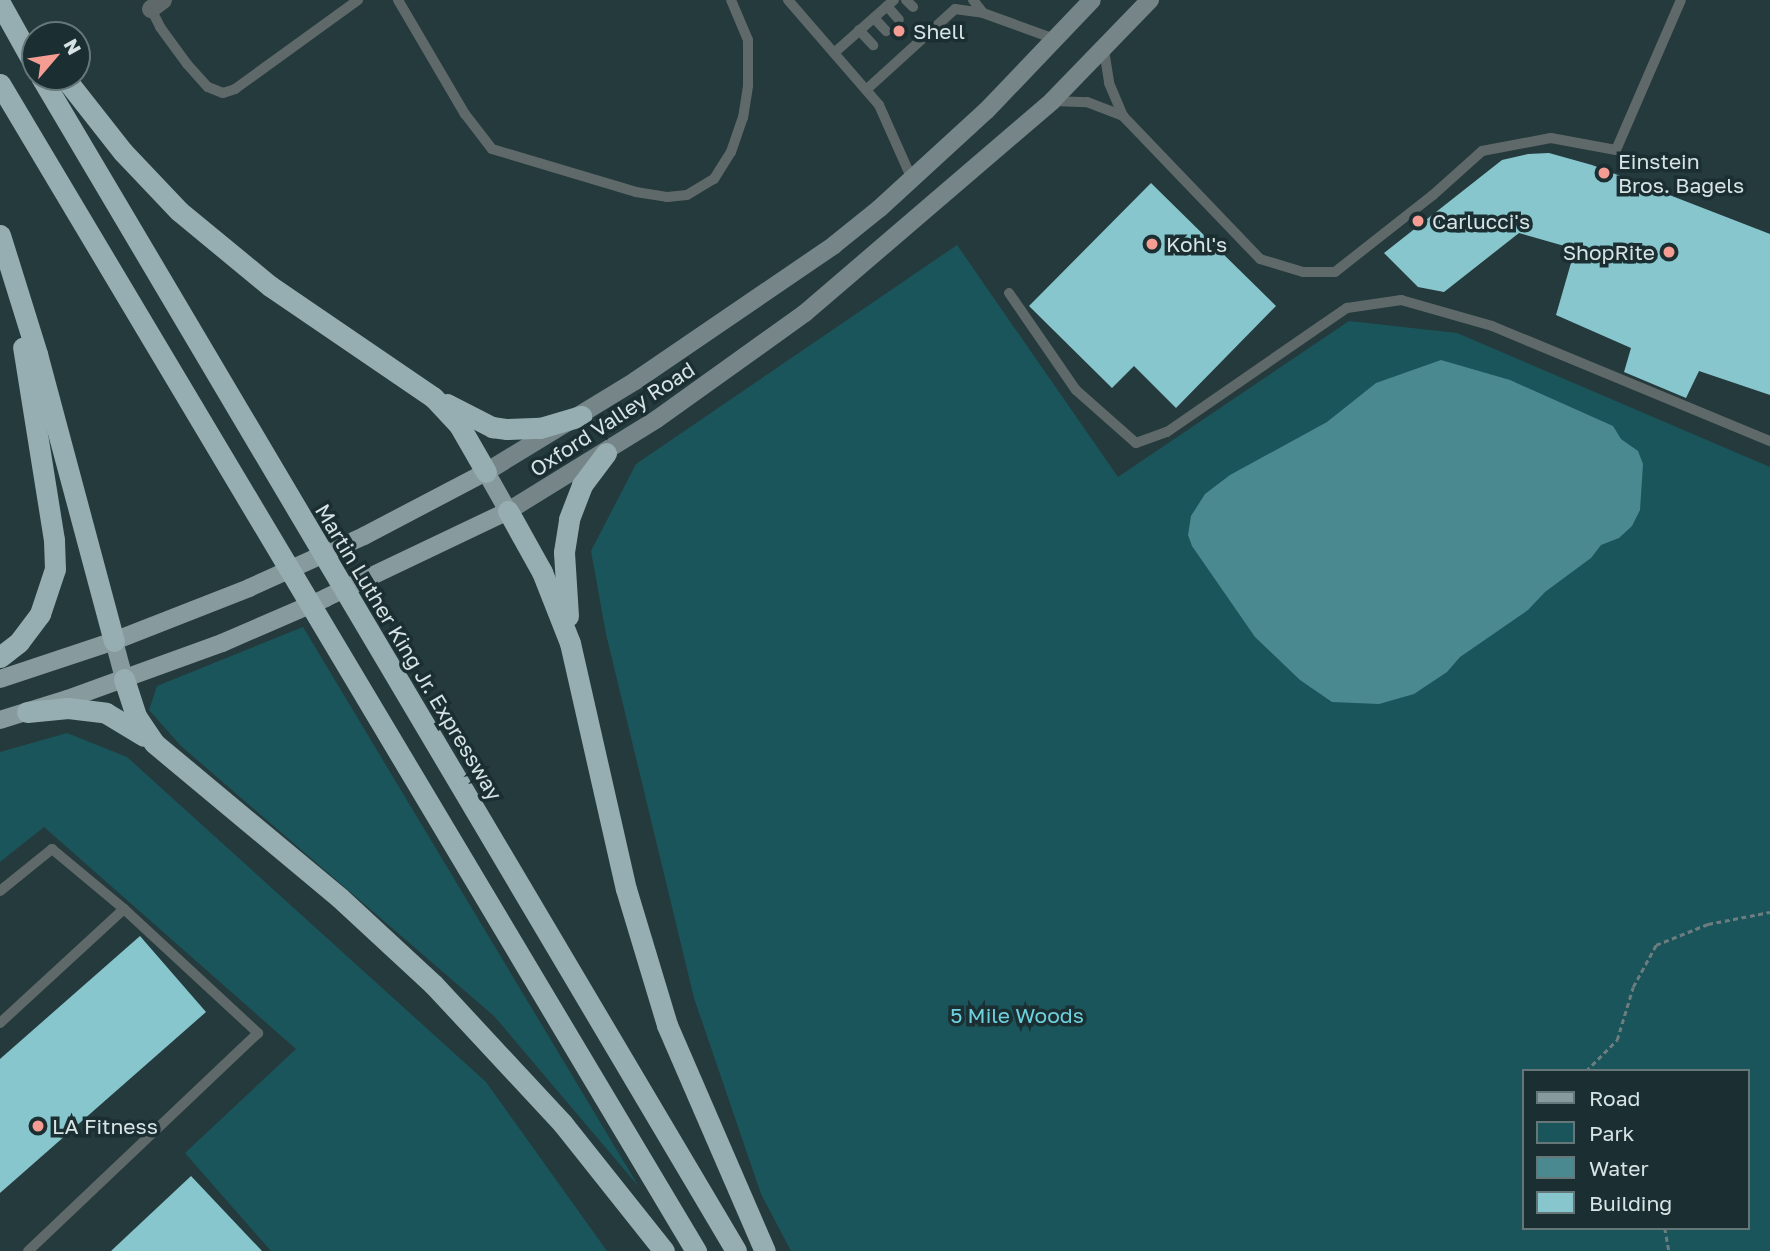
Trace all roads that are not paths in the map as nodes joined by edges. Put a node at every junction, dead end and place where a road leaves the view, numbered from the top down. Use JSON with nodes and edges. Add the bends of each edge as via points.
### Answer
{"nodes":[{"id":1,"x":6,"y":0,"type":"edge"},
{"id":2,"x":358,"y":0,"type":"edge"},
{"id":3,"x":398,"y":0,"type":"edge"},
{"id":4,"x":731,"y":0,"type":"edge"},
{"id":5,"x":788,"y":0,"type":"edge"},
{"id":6,"x":947,"y":0,"type":"edge"},
{"id":7,"x":973,"y":0,"type":"edge"},
{"id":8,"x":1092,"y":0,"type":"edge"},
{"id":9,"x":1150,"y":0,"type":"edge"},
{"id":10,"x":1681,"y":0,"type":"edge"},
{"id":11,"x":0,"y":3,"type":"edge"},
{"id":12,"x":890,"y":3,"type":"edge"},
{"id":13,"x":157,"y":4,"type":"edge"},
{"id":14,"x":955,"y":9,"type":"junction"},
{"id":15,"x":983,"y":13,"type":"junction"},
{"id":16,"x":874,"y":18,"type":"junction"},
{"id":17,"x":900,"y":20,"type":"dead end"},
{"id":18,"x":925,"y":20,"type":"dead end"},
{"id":19,"x":22,"y":21,"type":"edge"},
{"id":20,"x":934,"y":28,"type":"junction"},
{"id":21,"x":859,"y":30,"type":"junction"},
{"id":22,"x":887,"y":31,"type":"dead end"},
{"id":23,"x":911,"y":32,"type":"dead end"},
{"id":24,"x":1055,"y":39,"type":"junction"},
{"id":25,"x":21,"y":41,"type":"edge"},
{"id":26,"x":920,"y":41,"type":"junction"},
{"id":27,"x":898,"y":44,"type":"dead end"},
{"id":28,"x":873,"y":45,"type":"dead end"},
{"id":29,"x":1104,"y":50,"type":"junction"},
{"id":30,"x":834,"y":53,"type":"junction"},
{"id":31,"x":906,"y":53,"type":"junction"},
{"id":32,"x":885,"y":57,"type":"dead end"},
{"id":33,"x":893,"y":65,"type":"junction"},
{"id":34,"x":0,"y":84,"type":"edge"},
{"id":35,"x":866,"y":90,"type":"junction"},
{"id":36,"x":49,"y":91,"type":"edge"},
{"id":37,"x":75,"y":91,"type":"edge"},
{"id":38,"x":1052,"y":101,"type":"junction"},
{"id":39,"x":1124,"y":116,"type":"junction"},
{"id":40,"x":912,"y":178,"type":"junction"},
{"id":41,"x":0,"y":235,"type":"edge"},
{"id":42,"x":10,"y":273,"type":"junction"},
{"id":43,"x":1009,"y":293,"type":"dead end"},
{"id":44,"x":433,"y":397,"type":"junction"},
{"id":45,"x":581,"y":415,"type":"junction"},
{"id":46,"x":1770,"y":441,"type":"edge"},
{"id":47,"x":606,"y":453,"type":"junction"},
{"id":48,"x":486,"y":472,"type":"junction"},
{"id":49,"x":508,"y":511,"type":"junction"},
{"id":50,"x":114,"y":641,"type":"junction"},
{"id":51,"x":570,"y":643,"type":"junction"},
{"id":52,"x":0,"y":657,"type":"edge"},
{"id":53,"x":0,"y":679,"type":"edge"},
{"id":54,"x":124,"y":679,"type":"junction"},
{"id":55,"x":27,"y":712,"type":"junction"},
{"id":56,"x":0,"y":720,"type":"edge"},
{"id":57,"x":154,"y":743,"type":"junction"},
{"id":58,"x":0,"y":891,"type":"edge"},
{"id":59,"x":124,"y":909,"type":"junction"},
{"id":60,"x":0,"y":1023,"type":"edge"},
{"id":61,"x":28,"y":1251,"type":"edge"},
{"id":62,"x":664,"y":1251,"type":"edge"},
{"id":63,"x":695,"y":1251,"type":"edge"},
{"id":64,"x":736,"y":1251,"type":"edge"},
{"id":65,"x":765,"y":1251,"type":"edge"}],
"edges":[{"from":1,"to":19,"type":"highway"},
{"from":2,"to":13,"type":"lane","via":[[223,93],[208,87],[187,64],[160,27]]},
{"from":3,"to":4,"type":"lane","via":[[492,149],[667,197],[687,195],[714,179],[731,152],[743,118],[748,40]]},
{"from":5,"to":30,"type":"lane"},
{"from":6,"to":14,"type":"lane"},
{"from":7,"to":15,"type":"lane"},
{"from":8,"to":24,"type":"main road","name":"Oxford Valley Road"},
{"from":9,"to":29,"type":"main road","name":"Oxford Valley Road"},
{"from":10,"to":39,"type":"lane","via":[[1616,150],[1552,138],[1482,151],[1335,272],[1303,272],[1259,259]]},
{"from":11,"to":25,"type":"highway"},
{"from":12,"to":16,"type":"lane"},
{"from":12,"to":17,"type":"lane"},
{"from":14,"to":15,"type":"lane"},
{"from":14,"to":20,"type":"lane"},
{"from":15,"to":24,"type":"lane"},
{"from":16,"to":21,"type":"lane"},
{"from":16,"to":22,"type":"lane"},
{"from":18,"to":20,"type":"lane"},
{"from":20,"to":26,"type":"lane"},
{"from":21,"to":28,"type":"lane"},
{"from":21,"to":30,"type":"lane"},
{"from":23,"to":26,"type":"lane"},
{"from":24,"to":40,"type":"main road","name":"Oxford Valley Road","via":[[986,111]]},
{"from":26,"to":31,"type":"lane"},
{"from":27,"to":31,"type":"lane"},
{"from":29,"to":38,"type":"main road","name":"Oxford Valley Road"},
{"from":29,"to":39,"type":"lane","via":[[1109,83]]},
{"from":30,"to":35,"type":"lane"},
{"from":31,"to":33,"type":"lane"},
{"from":32,"to":33,"type":"lane"},
{"from":33,"to":35,"type":"lane"},
{"from":34,"to":63,"type":"highway"},
{"from":35,"to":40,"type":"lane","via":[[879,105]]},
{"from":36,"to":64,"type":"highway","name":"Martin Luther King Jr. Expressway"},
{"from":37,"to":44,"type":"highway","via":[[150,182],[209,239]]},
{"from":38,"to":39,"type":"lane","via":[[1087,102]]},
{"from":38,"to":47,"type":"main road","name":"Oxford Valley Road","via":[[805,313]]},
{"from":40,"to":45,"type":"main road","name":"Oxford Valley Road","via":[[783,282]]},
{"from":41,"to":42,"type":"highway"},
{"from":42,"to":50,"type":"highway","via":[[37,354]]},
{"from":42,"to":52,"type":"highway","via":[[55,554],[52,583],[40,614],[19,642]]},
{"from":43,"to":46,"type":"lane","via":[[1076,390],[1136,443],[1167,432],[1347,308],[1401,300],[1492,326]]},
{"from":44,"to":45,"type":"highway","via":[[478,421],[507,429],[540,428]]},
{"from":44,"to":48,"type":"highway","via":[[459,425]]},
{"from":45,"to":48,"type":"main road","name":"Oxford Valley Road"},
{"from":47,"to":49,"type":"main road","name":"Oxford Valley Road"},
{"from":47,"to":51,"type":"highway","via":[[582,485],[565,535]]},
{"from":48,"to":49,"type":"main road"},
{"from":48,"to":50,"type":"main road","name":"Oxford Valley Road","via":[[364,536]]},
{"from":49,"to":51,"type":"highway","via":[[542,572]]},
{"from":49,"to":54,"type":"main road","name":"Oxford Valley Road","via":[[269,623]]},
{"from":50,"to":53,"type":"main road","name":"Oxford Valley Road"},
{"from":50,"to":54,"type":"main road"},
{"from":51,"to":65,"type":"highway","via":[[615,844],[652,979],[701,1109]]},
{"from":54,"to":55,"type":"main road","name":"Oxford Valley Road"},
{"from":54,"to":57,"type":"highway","via":[[136,716]]},
{"from":55,"to":56,"type":"main road","name":"Oxford Valley Road"},
{"from":55,"to":57,"type":"highway","via":[[68,708],[106,713]]},
{"from":57,"to":62,"type":"highway","via":[[340,898],[433,984],[564,1124]]},
{"from":58,"to":59,"type":"lane","via":[[51,849]]},
{"from":59,"to":60,"type":"lane"},
{"from":59,"to":61,"type":"lane","via":[[258,1033]]}]}
